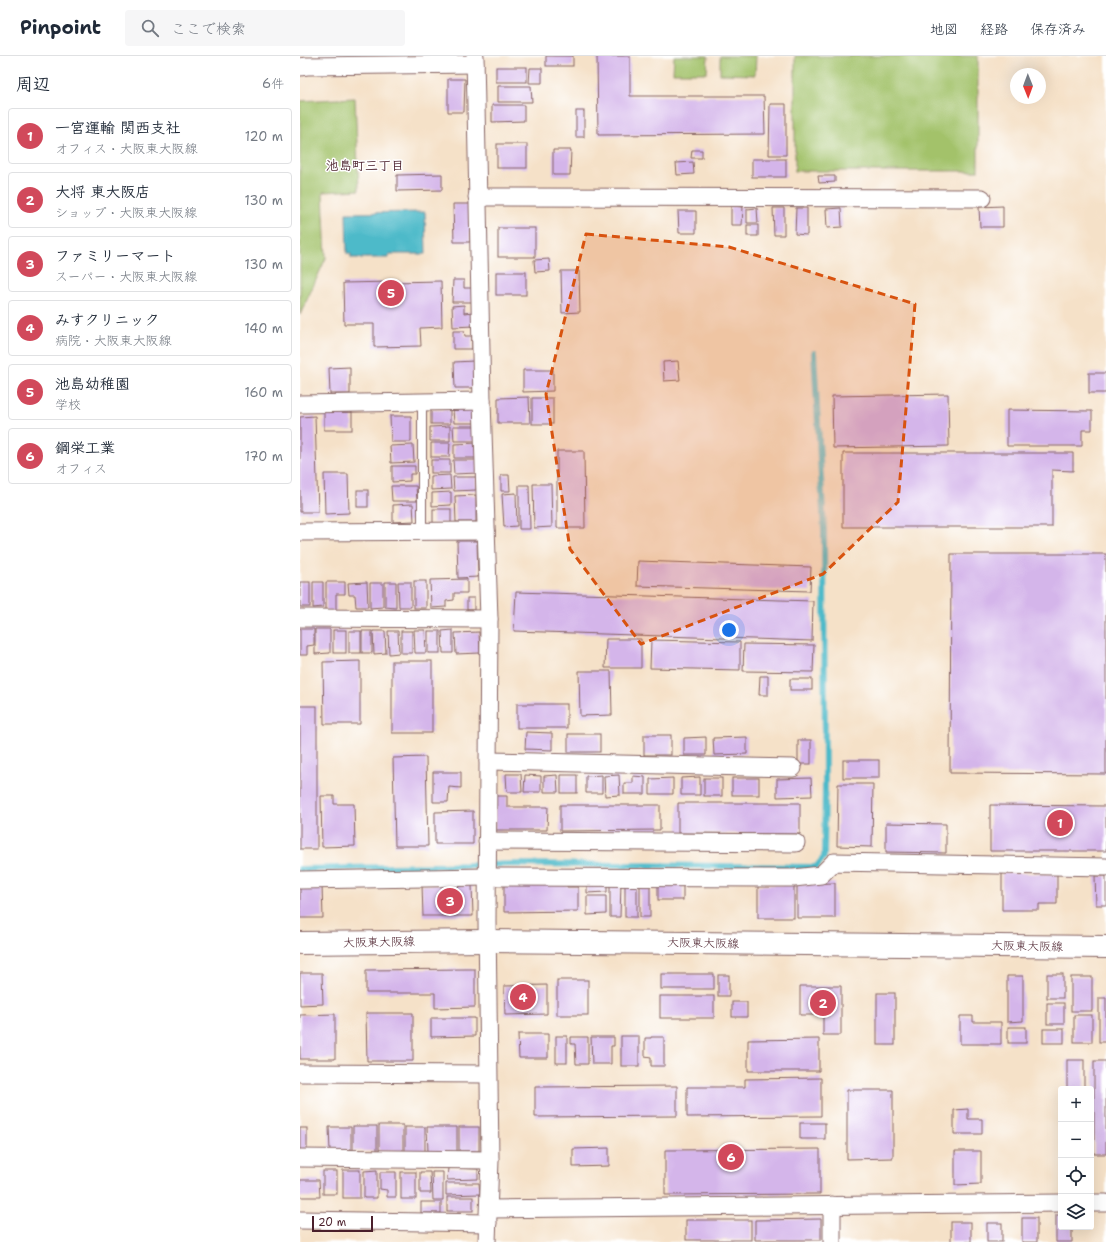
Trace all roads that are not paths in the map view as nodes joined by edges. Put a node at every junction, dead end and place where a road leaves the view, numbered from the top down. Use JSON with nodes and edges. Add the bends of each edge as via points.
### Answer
{"nodes":[{"id":1,"x":475,"y":60,"type":"edge"},
{"id":2,"x":376,"y":61,"type":"edge"},
{"id":3,"x":300,"y":67,"type":"edge"},
{"id":4,"x":477,"y":197,"type":"junction"},
{"id":5,"x":982,"y":198,"type":"dead end"},
{"id":6,"x":482,"y":401,"type":"junction"},
{"id":7,"x":422,"y":402,"type":"junction"},
{"id":8,"x":300,"y":404,"type":"edge"},
{"id":9,"x":422,"y":531,"type":"junction"},
{"id":10,"x":486,"y":531,"type":"junction"},
{"id":11,"x":300,"y":532,"type":"edge"},
{"id":12,"x":300,"y":618,"type":"edge"},
{"id":13,"x":489,"y":619,"type":"junction"},
{"id":14,"x":488,"y":761,"type":"junction"},
{"id":15,"x":793,"y":768,"type":"dead end"},
{"id":16,"x":487,"y":841,"type":"junction"},
{"id":17,"x":796,"y":843,"type":"dead end"},
{"id":18,"x":1106,"y":867,"type":"edge"},
{"id":19,"x":487,"y":877,"type":"junction"},
{"id":20,"x":300,"y":880,"type":"edge"},
{"id":21,"x":487,"y":941,"type":"junction"},
{"id":22,"x":300,"y":943,"type":"edge"},
{"id":23,"x":1106,"y":947,"type":"edge"},
{"id":24,"x":300,"y":1073,"type":"edge"},
{"id":25,"x":488,"y":1074,"type":"junction"},
{"id":26,"x":300,"y":1158,"type":"edge"},
{"id":27,"x":490,"y":1160,"type":"junction"},
{"id":28,"x":1058,"y":1203,"type":"edge"},
{"id":29,"x":1094,"y":1203,"type":"edge"},
{"id":30,"x":1106,"y":1203,"type":"edge"},
{"id":31,"x":832,"y":1205,"type":"junction"},
{"id":32,"x":488,"y":1216,"type":"junction"},
{"id":33,"x":300,"y":1220,"type":"edge"},
{"id":34,"x":487,"y":1242,"type":"edge"},
{"id":35,"x":832,"y":1242,"type":"edge"}],
"edges":[{"from":1,"to":2,"type":"street"},
{"from":1,"to":4,"type":"street"},
{"from":2,"to":3,"type":"street"},
{"from":4,"to":5,"type":"street"},
{"from":4,"to":6,"type":"street"},
{"from":6,"to":7,"type":"street"},
{"from":6,"to":10,"type":"street"},
{"from":7,"to":8,"type":"street"},
{"from":7,"to":9,"type":"lane"},
{"from":9,"to":10,"type":"street"},
{"from":9,"to":11,"type":"street"},
{"from":10,"to":13,"type":"street"},
{"from":12,"to":13,"type":"street"},
{"from":13,"to":14,"type":"street"},
{"from":14,"to":15,"type":"street"},
{"from":14,"to":16,"type":"street"},
{"from":16,"to":17,"type":"street"},
{"from":16,"to":19,"type":"street"},
{"from":18,"to":19,"type":"street","via":[[834,862],[821,875],[794,878]]},
{"from":19,"to":20,"type":"street"},
{"from":19,"to":21,"type":"street"},
{"from":21,"to":22,"type":"main road","name":"大阪東大阪線"},
{"from":21,"to":23,"type":"main road","name":"大阪東大阪線"},
{"from":21,"to":25,"type":"street"},
{"from":24,"to":25,"type":"street"},
{"from":25,"to":27,"type":"street"},
{"from":26,"to":27,"type":"street"},
{"from":27,"to":32,"type":"street"},
{"from":28,"to":31,"type":"street"},
{"from":29,"to":30,"type":"street"},
{"from":31,"to":32,"type":"street"},
{"from":31,"to":35,"type":"street"},
{"from":32,"to":33,"type":"street"},
{"from":32,"to":34,"type":"street"}]}
